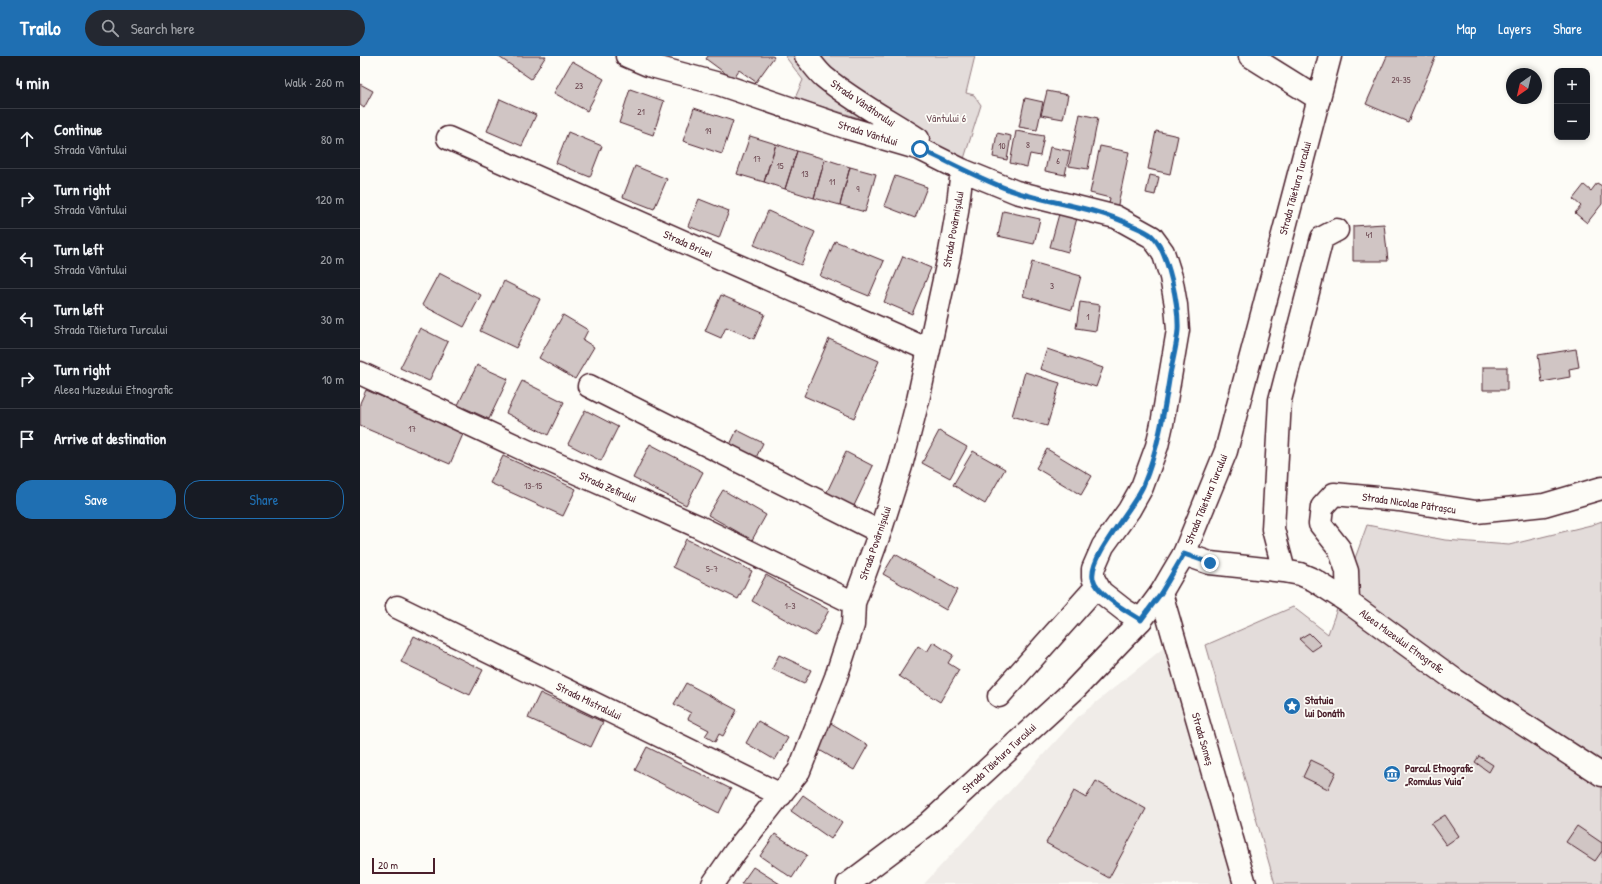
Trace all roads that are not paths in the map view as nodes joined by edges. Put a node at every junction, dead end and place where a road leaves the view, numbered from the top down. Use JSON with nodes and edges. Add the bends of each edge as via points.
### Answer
{"nodes":[{"id":1,"x":627,"y":56,"type":"edge"},
{"id":2,"x":806,"y":56,"type":"edge"},
{"id":3,"x":1250,"y":56,"type":"edge"},
{"id":4,"x":1330,"y":56,"type":"edge"},
{"id":5,"x":1319,"y":99,"type":"junction"},
{"id":6,"x":448,"y":138,"type":"dead end"},
{"id":7,"x":953,"y":165,"type":"junction"},
{"id":8,"x":1337,"y":230,"type":"dead end"},
{"id":9,"x":929,"y":350,"type":"junction"},
{"id":10,"x":360,"y":373,"type":"edge"},
{"id":11,"x":589,"y":386,"type":"dead end"},
{"id":12,"x":1602,"y":488,"type":"edge"},
{"id":13,"x":880,"y":532,"type":"junction"},
{"id":14,"x":1184,"y":554,"type":"junction"},
{"id":15,"x":1284,"y":570,"type":"junction"},
{"id":16,"x":1098,"y":586,"type":"junction"},
{"id":17,"x":1161,"y":593,"type":"junction"},
{"id":18,"x":854,"y":602,"type":"junction"},
{"id":19,"x":1348,"y":602,"type":"junction"},
{"id":20,"x":397,"y":607,"type":"dead end"},
{"id":21,"x":1141,"y":620,"type":"junction"},
{"id":22,"x":999,"y":696,"type":"dead end"},
{"id":23,"x":1602,"y":775,"type":"edge"},
{"id":24,"x":781,"y":795,"type":"junction"},
{"id":25,"x":713,"y":884,"type":"edge"},
{"id":26,"x":848,"y":884,"type":"edge"},
{"id":27,"x":1245,"y":884,"type":"edge"}],
"edges":[{"from":1,"to":7,"type":"street","name":"Strada Vântului","via":[[648,65],[719,84],[897,142]]},
{"from":2,"to":7,"type":"street","name":"Strada Vânătorului","via":[[823,76],[893,125],[936,150]]},
{"from":3,"to":5,"type":"street"},
{"from":4,"to":5,"type":"street","name":"Strada Tăietura Turcului"},
{"from":5,"to":14,"type":"street","name":"Strada Tăietura Turcului","via":[[1226,450]]},
{"from":6,"to":9,"type":"street","name":"Strada Brizei"},
{"from":7,"to":9,"type":"street","name":"Strada Povârnișului","via":[[957,212]]},
{"from":7,"to":16,"type":"street","name":"Strada Vântului","via":[[1016,192],[1116,217],[1152,237],[1163,252],[1176,305],[1178,330],[1157,446],[1142,487],[1103,546],[1093,569],[1093,578]]},
{"from":8,"to":15,"type":"street","via":[[1322,238],[1280,400],[1273,529]]},
{"from":9,"to":13,"type":"street","name":"Strada Povârnișului","via":[[901,466]]},
{"from":10,"to":18,"type":"street","name":"Strada Zefirului","via":[[697,526]]},
{"from":11,"to":13,"type":"street"},
{"from":12,"to":19,"type":"street","name":"Strada Nicolae Pătrașcu","via":[[1544,505],[1476,512],[1399,500],[1334,494],[1322,507],[1320,524],[1340,548],[1347,571]]},
{"from":13,"to":18,"type":"street","name":"Strada Povârnișului"},
{"from":14,"to":15,"type":"street","name":"Aleea Muzeului Etnografic","via":[[1210,563]]},
{"from":14,"to":17,"type":"street","name":"Strada Tăietura Turcului"},
{"from":15,"to":19,"type":"street","name":"Aleea Muzeului Etnografic","via":[[1314,580]]},
{"from":16,"to":21,"type":"street","via":[[1101,592]]},
{"from":16,"to":22,"type":"street"},
{"from":17,"to":21,"type":"street","name":"Strada Tăietura Turcului"},
{"from":17,"to":27,"type":"street","name":"Strada Someș"},
{"from":18,"to":24,"type":"street","name":"Strada Povârnișului","via":[[853,625],[836,677],[799,770]]},
{"from":19,"to":23,"type":"street","name":"Aleea Muzeului Etnografic","via":[[1455,680]]},
{"from":20,"to":24,"type":"street","name":"Strada Mistralului"},
{"from":21,"to":26,"type":"street","name":"Strada Tăietura Turcului","via":[[1075,689],[928,824]]},
{"from":24,"to":25,"type":"street","name":"Strada Povârnișului"}]}
